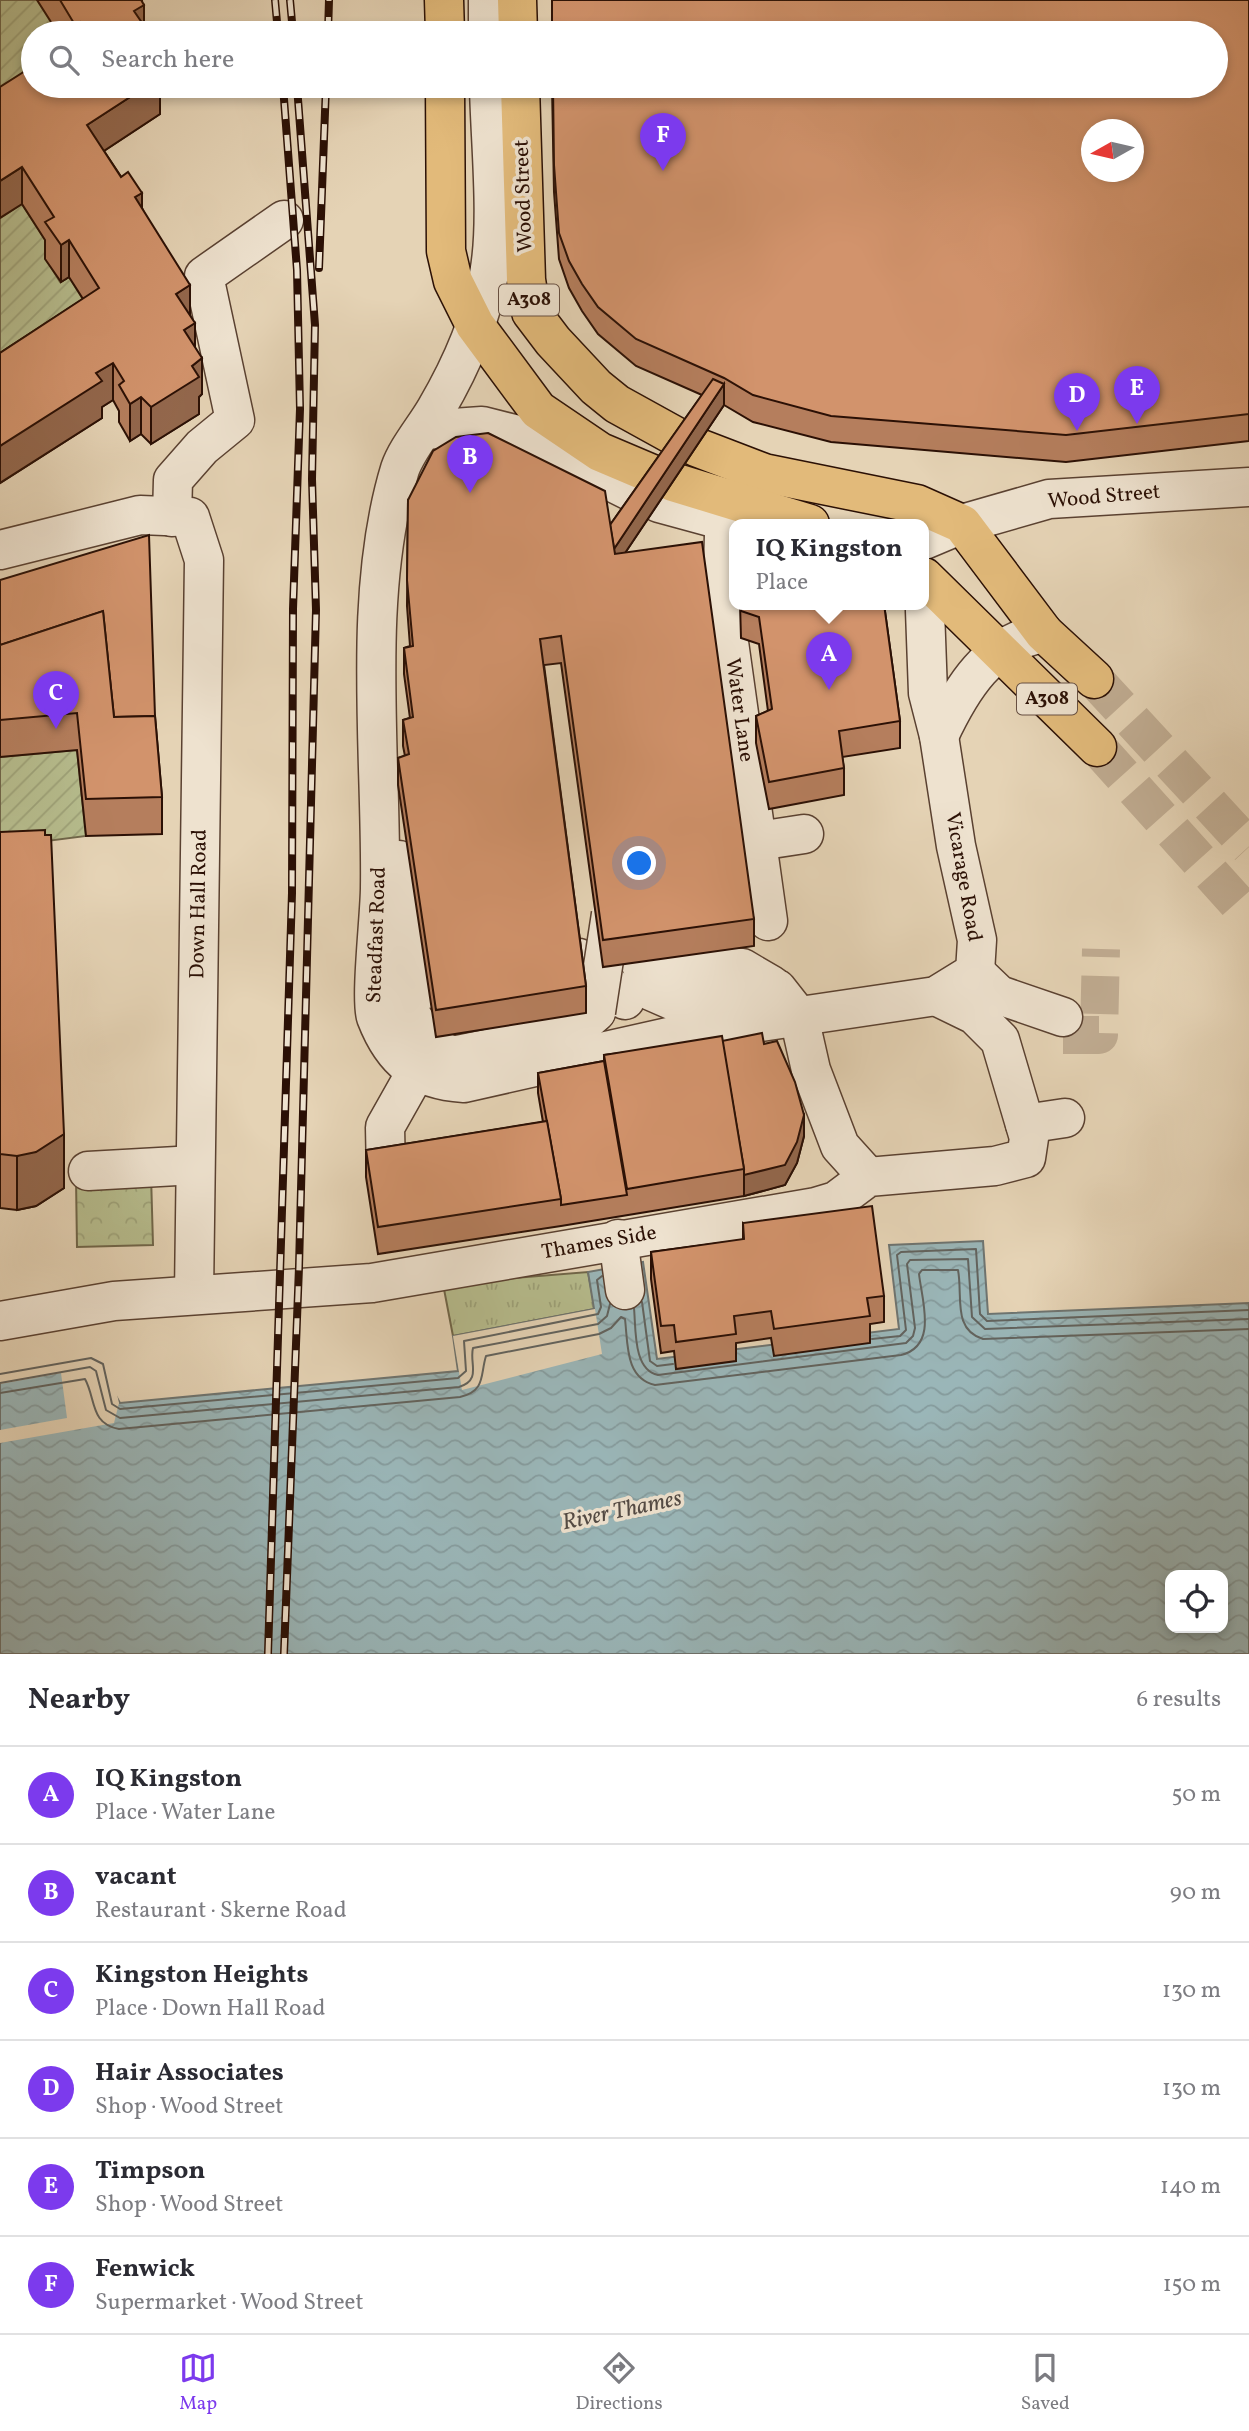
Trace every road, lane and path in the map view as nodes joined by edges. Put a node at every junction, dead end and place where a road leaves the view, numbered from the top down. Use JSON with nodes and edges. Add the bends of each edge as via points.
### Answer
{"nodes":[{"id":1,"x":444,"y":0,"type":"edge"},
{"id":2,"x":488,"y":0,"type":"edge"},
{"id":3,"x":517,"y":0,"type":"edge"},
{"id":4,"x":445,"y":21,"type":"edge"},
{"id":5,"x":488,"y":21,"type":"edge"},
{"id":6,"x":518,"y":21,"type":"edge"},
{"id":7,"x":445,"y":98,"type":"edge"},
{"id":8,"x":489,"y":98,"type":"edge"},
{"id":9,"x":520,"y":98,"type":"edge"},
{"id":10,"x":284,"y":220,"type":"dead end"},
{"id":11,"x":475,"y":325,"type":"junction"},
{"id":12,"x":424,"y":430,"type":"junction"},
{"id":13,"x":1249,"y":487,"type":"edge"},
{"id":14,"x":659,"y":490,"type":"junction"},
{"id":15,"x":729,"y":514,"type":"edge"},
{"id":16,"x":181,"y":517,"type":"junction"},
{"id":17,"x":770,"y":519,"type":"edge"},
{"id":18,"x":962,"y":524,"type":"junction"},
{"id":19,"x":929,"y":538,"type":"edge"},
{"id":20,"x":0,"y":550,"type":"edge"},
{"id":21,"x":929,"y":583,"type":"edge"},
{"id":22,"x":924,"y":610,"type":"edge"},
{"id":23,"x":1044,"y":634,"type":"junction"},
{"id":24,"x":996,"y":651,"type":"junction"},
{"id":25,"x":1094,"y":679,"type":"tunnel mouth"},
{"id":26,"x":939,"y":736,"type":"junction"},
{"id":27,"x":378,"y":741,"type":"junction"},
{"id":28,"x":1097,"y":747,"type":"tunnel mouth"},
{"id":29,"x":804,"y":834,"type":"dead end"},
{"id":30,"x":758,"y":841,"type":"junction"},
{"id":31,"x":956,"y":846,"type":"junction"},
{"id":32,"x":380,"y":887,"type":"junction"},
{"id":33,"x":628,"y":898,"type":"edge"},
{"id":34,"x":768,"y":921,"type":"dead end"},
{"id":35,"x":561,"y":943,"type":"edge"},
{"id":36,"x":653,"y":964,"type":"edge"},
{"id":37,"x":975,"y":972,"type":"junction"},
{"id":38,"x":428,"y":989,"type":"edge"},
{"id":39,"x":936,"y":996,"type":"junction"},
{"id":40,"x":788,"y":999,"type":"junction"},
{"id":41,"x":611,"y":1006,"type":"junction"},
{"id":42,"x":975,"y":1015,"type":"junction"},
{"id":43,"x":686,"y":1032,"type":"junction"},
{"id":44,"x":416,"y":1072,"type":"junction"},
{"id":45,"x":1065,"y":1118,"type":"dead end"},
{"id":46,"x":1025,"y":1124,"type":"junction"},
{"id":47,"x":195,"y":1165,"type":"junction"},
{"id":48,"x":88,"y":1171,"type":"dead end"},
{"id":49,"x":386,"y":1174,"type":"edge"},
{"id":50,"x":867,"y":1177,"type":"junction"},
{"id":51,"x":618,"y":1239,"type":"junction"},
{"id":52,"x":625,"y":1290,"type":"dead end"},
{"id":53,"x":194,"y":1294,"type":"junction"},
{"id":54,"x":0,"y":1321,"type":"edge"}],
"edges":[{"from":1,"to":4,"type":"main road"},
{"from":2,"to":5,"type":"street"},
{"from":3,"to":6,"type":"main road"},
{"from":7,"to":11,"type":"main road","number":"A308","via":[[446,251],[453,281]]},
{"from":8,"to":11,"type":"street","name":"Wood Street","via":[[492,243]]},
{"from":9,"to":18,"type":"main road","name":"Wood Street","number":"A308","via":[[531,312],[596,387],[617,404],[690,444],[764,473],[917,504]]},
{"from":10,"to":16,"type":"street","name":"Down Hall Road","via":[[204,276],[234,420],[173,480]]},
{"from":11,"to":12,"type":"street","name":"Wood Street","via":[[449,387]]},
{"from":11,"to":14,"type":"main road","number":"A308","via":[[538,411]]},
{"from":12,"to":14,"type":"street","via":[[482,426],[519,435]]},
{"from":12,"to":27,"type":"street","name":"Steadfast Road","via":[[401,466],[387,528],[380,589]]},
{"from":13,"to":18,"type":"street","name":"Wood Street","via":[[1049,499]]},
{"from":14,"to":15,"type":"main road","number":"A308"},
{"from":15,"to":17,"type":"main road","number":"A308"},
{"from":15,"to":30,"type":"street","name":"Water Lane","via":[[727,628]]},
{"from":16,"to":20,"type":"street","via":[[140,515]]},
{"from":16,"to":47,"type":"street","name":"Down Hall Road","via":[[204,560],[205,605]]},
{"from":18,"to":19,"type":"street","name":"Wood Street"},
{"from":18,"to":23,"type":"main road","number":"A308"},
{"from":21,"to":24,"type":"main road","number":"A308"},
{"from":22,"to":26,"type":"street","name":"Vicarage Road","via":[[928,693]]},
{"from":23,"to":24,"type":"street","via":[[1024,636]]},
{"from":23,"to":25,"type":"main road","number":"A308"},
{"from":24,"to":26,"type":"street","via":[[969,682]]},
{"from":24,"to":28,"type":"main road","number":"A308"},
{"from":26,"to":31,"type":"street","name":"Vicarage Road"},
{"from":27,"to":32,"type":"street","name":"Steadfast Road"},
{"from":27,"to":38,"type":"street","via":[[416,984]]},
{"from":29,"to":30,"type":"street"},
{"from":30,"to":34,"type":"street","name":"Water Lane"},
{"from":31,"to":37,"type":"street","name":"Vicarage Road","via":[[977,940]]},
{"from":31,"to":40,"type":"street","via":[[952,951],[932,971]]},
{"from":32,"to":41,"type":"street","via":[[398,992],[429,1045],[452,1056],[575,1031]]},
{"from":32,"to":44,"type":"street","name":"Steadfast Road","via":[[375,1014],[394,1054]]},
{"from":33,"to":41,"type":"street","bridge":true},
{"from":35,"to":41,"type":"street"},
{"from":36,"to":40,"type":"street","via":[[652,991],[676,1002],[758,986]]},
{"from":37,"to":39,"type":"street","name":"Vicarage Road"},
{"from":37,"to":42,"type":"street","via":[[999,995],[1063,1026]]},
{"from":39,"to":40,"type":"street","name":"Steadfast Road"},
{"from":39,"to":42,"type":"street"},
{"from":40,"to":43,"type":"street","name":"Steadfast Road"},
{"from":40,"to":50,"type":"street","via":[[840,1146]]},
{"from":41,"to":43,"type":"street","via":[[654,1026]]},
{"from":42,"to":46,"type":"street","via":[[1000,1040]]},
{"from":43,"to":44,"type":"street","name":"Steadfast Road","via":[[464,1083]]},
{"from":44,"to":49,"type":"street","via":[[386,1127]]},
{"from":45,"to":46,"type":"street"},
{"from":46,"to":50,"type":"street","via":[[1029,1138],[1026,1158],[995,1166]]},
{"from":47,"to":48,"type":"street"},
{"from":47,"to":53,"type":"street","name":"Down Hall Road"},
{"from":50,"to":51,"type":"street","name":"Thames Side","via":[[836,1201],[817,1207]]},
{"from":51,"to":52,"type":"street"},
{"from":51,"to":53,"type":"street","name":"Thames Side","via":[[372,1283]]},
{"from":53,"to":54,"type":"street","name":"Thames Side","via":[[114,1301]]}]}
